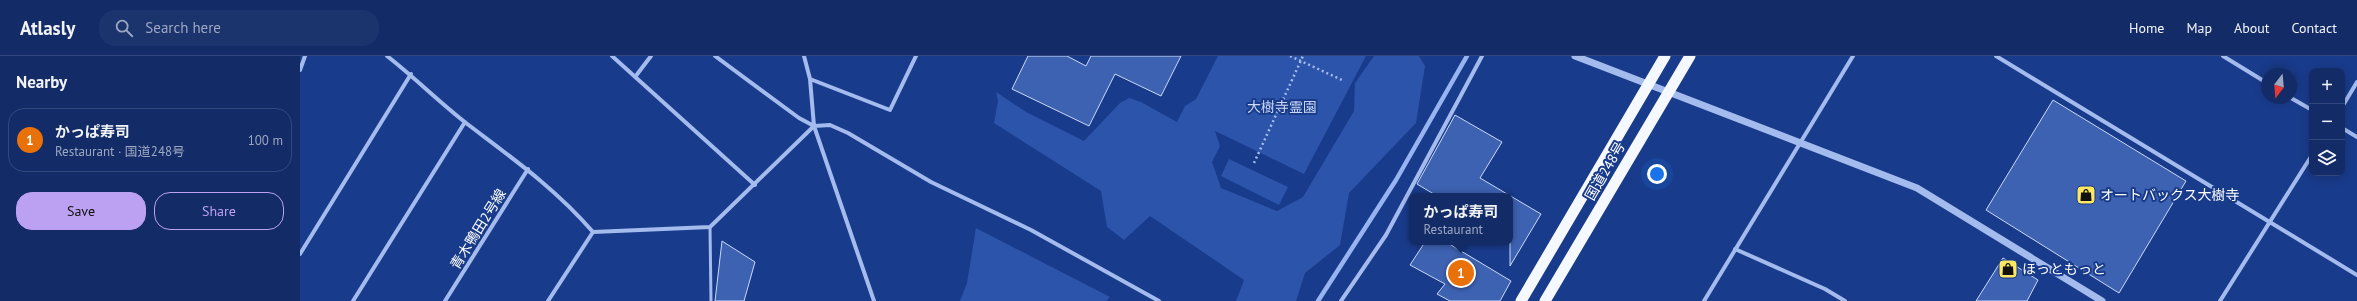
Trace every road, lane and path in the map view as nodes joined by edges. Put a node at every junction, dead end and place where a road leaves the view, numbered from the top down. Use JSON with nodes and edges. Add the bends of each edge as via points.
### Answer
{"nodes":[{"id":1,"x":305,"y":56,"type":"edge"},
{"id":2,"x":387,"y":56,"type":"edge"},
{"id":3,"x":612,"y":56,"type":"edge"},
{"id":4,"x":650,"y":56,"type":"edge"},
{"id":5,"x":715,"y":56,"type":"edge"},
{"id":6,"x":804,"y":56,"type":"edge"},
{"id":7,"x":916,"y":56,"type":"edge"},
{"id":8,"x":1290,"y":56,"type":"edge"},
{"id":9,"x":1304,"y":56,"type":"edge"},
{"id":10,"x":1482,"y":56,"type":"edge"},
{"id":11,"x":1576,"y":56,"type":"edge"},
{"id":12,"x":1664,"y":56,"type":"edge"},
{"id":13,"x":1690,"y":56,"type":"edge"},
{"id":14,"x":1853,"y":56,"type":"edge"},
{"id":15,"x":1996,"y":56,"type":"edge"},
{"id":16,"x":2223,"y":56,"type":"edge"},
{"id":17,"x":1301,"y":61,"type":"junction"},
{"id":18,"x":300,"y":70,"type":"edge"},
{"id":19,"x":411,"y":74,"type":"junction"},
{"id":20,"x":635,"y":77,"type":"junction"},
{"id":21,"x":810,"y":79,"type":"junction"},
{"id":22,"x":2261,"y":79,"type":"edge"},
{"id":23,"x":1342,"y":80,"type":"dead end"},
{"id":24,"x":2357,"y":82,"type":"edge"},
{"id":25,"x":1648,"y":83,"type":"junction"},
{"id":26,"x":1668,"y":92,"type":"junction"},
{"id":27,"x":2297,"y":101,"type":"edge"},
{"id":28,"x":2344,"y":104,"type":"edge"},
{"id":29,"x":2309,"y":108,"type":"edge"},
{"id":30,"x":465,"y":122,"type":"junction"},
{"id":31,"x":814,"y":126,"type":"junction"},
{"id":32,"x":2345,"y":130,"type":"edge"},
{"id":33,"x":2357,"y":137,"type":"edge"},
{"id":34,"x":1800,"y":142,"type":"junction"},
{"id":35,"x":2309,"y":160,"type":"edge"},
{"id":36,"x":1254,"y":163,"type":"dead end"},
{"id":37,"x":528,"y":169,"type":"junction"},
{"id":38,"x":755,"y":185,"type":"junction"},
{"id":39,"x":2270,"y":223,"type":"junction"},
{"id":40,"x":710,"y":226,"type":"junction"},
{"id":41,"x":593,"y":232,"type":"junction"},
{"id":42,"x":1735,"y":249,"type":"junction"},
{"id":43,"x":300,"y":254,"type":"edge"},
{"id":44,"x":2357,"y":275,"type":"edge"},
{"id":45,"x":353,"y":301,"type":"edge"},
{"id":46,"x":445,"y":301,"type":"edge"},
{"id":47,"x":548,"y":301,"type":"edge"},
{"id":48,"x":711,"y":301,"type":"edge"},
{"id":49,"x":874,"y":301,"type":"edge"},
{"id":50,"x":1159,"y":301,"type":"edge"},
{"id":51,"x":1340,"y":301,"type":"edge"},
{"id":52,"x":1521,"y":301,"type":"edge"},
{"id":53,"x":1545,"y":301,"type":"edge"},
{"id":54,"x":1704,"y":301,"type":"edge"},
{"id":55,"x":1845,"y":301,"type":"edge"},
{"id":56,"x":2102,"y":301,"type":"edge"},
{"id":57,"x":2220,"y":301,"type":"edge"}],
"edges":[{"from":1,"to":18,"type":"street"},
{"from":2,"to":19,"type":"street"},
{"from":3,"to":20,"type":"street"},
{"from":4,"to":20,"type":"street"},
{"from":5,"to":31,"type":"street","via":[[799,118]]},
{"from":6,"to":21,"type":"street"},
{"from":7,"to":21,"type":"street","via":[[890,110]]},
{"from":8,"to":17,"type":"path"},
{"from":9,"to":17,"type":"path"},
{"from":10,"to":51,"type":"street","via":[[1386,235]]},
{"from":11,"to":25,"type":"street"},
{"from":12,"to":25,"type":"highway","name":"国道248号"},
{"from":13,"to":26,"type":"highway","name":"国道248号"},
{"from":14,"to":34,"type":"street"},
{"from":15,"to":39,"type":"street"},
{"from":16,"to":22,"type":"street"},
{"from":17,"to":23,"type":"path"},
{"from":17,"to":36,"type":"path"},
{"from":19,"to":30,"type":"street"},
{"from":19,"to":43,"type":"street"},
{"from":20,"to":38,"type":"street"},
{"from":21,"to":31,"type":"street"},
{"from":24,"to":28,"type":"street"},
{"from":25,"to":26,"type":"street"},
{"from":25,"to":52,"type":"highway","name":"国道248号"},
{"from":26,"to":34,"type":"street"},
{"from":26,"to":53,"type":"highway","name":"国道248号"},
{"from":27,"to":29,"type":"street"},
{"from":30,"to":37,"type":"street"},
{"from":30,"to":45,"type":"street"},
{"from":31,"to":38,"type":"street"},
{"from":31,"to":49,"type":"street"},
{"from":31,"to":50,"type":"street","via":[[830,125],[848,133],[931,182],[1031,230]]},
{"from":32,"to":33,"type":"street"},
{"from":34,"to":42,"type":"street"},
{"from":34,"to":56,"type":"street","via":[[1917,188]]},
{"from":35,"to":39,"type":"street"},
{"from":37,"to":41,"type":"street","via":[[570,205]]},
{"from":37,"to":46,"type":"street","name":"青木鴨田2号線"},
{"from":38,"to":40,"type":"street"},
{"from":39,"to":44,"type":"street"},
{"from":39,"to":57,"type":"street"},
{"from":40,"to":41,"type":"street"},
{"from":40,"to":48,"type":"lane"},
{"from":41,"to":47,"type":"street"},
{"from":42,"to":54,"type":"street"},
{"from":42,"to":55,"type":"street","via":[[1825,289]]}]}
